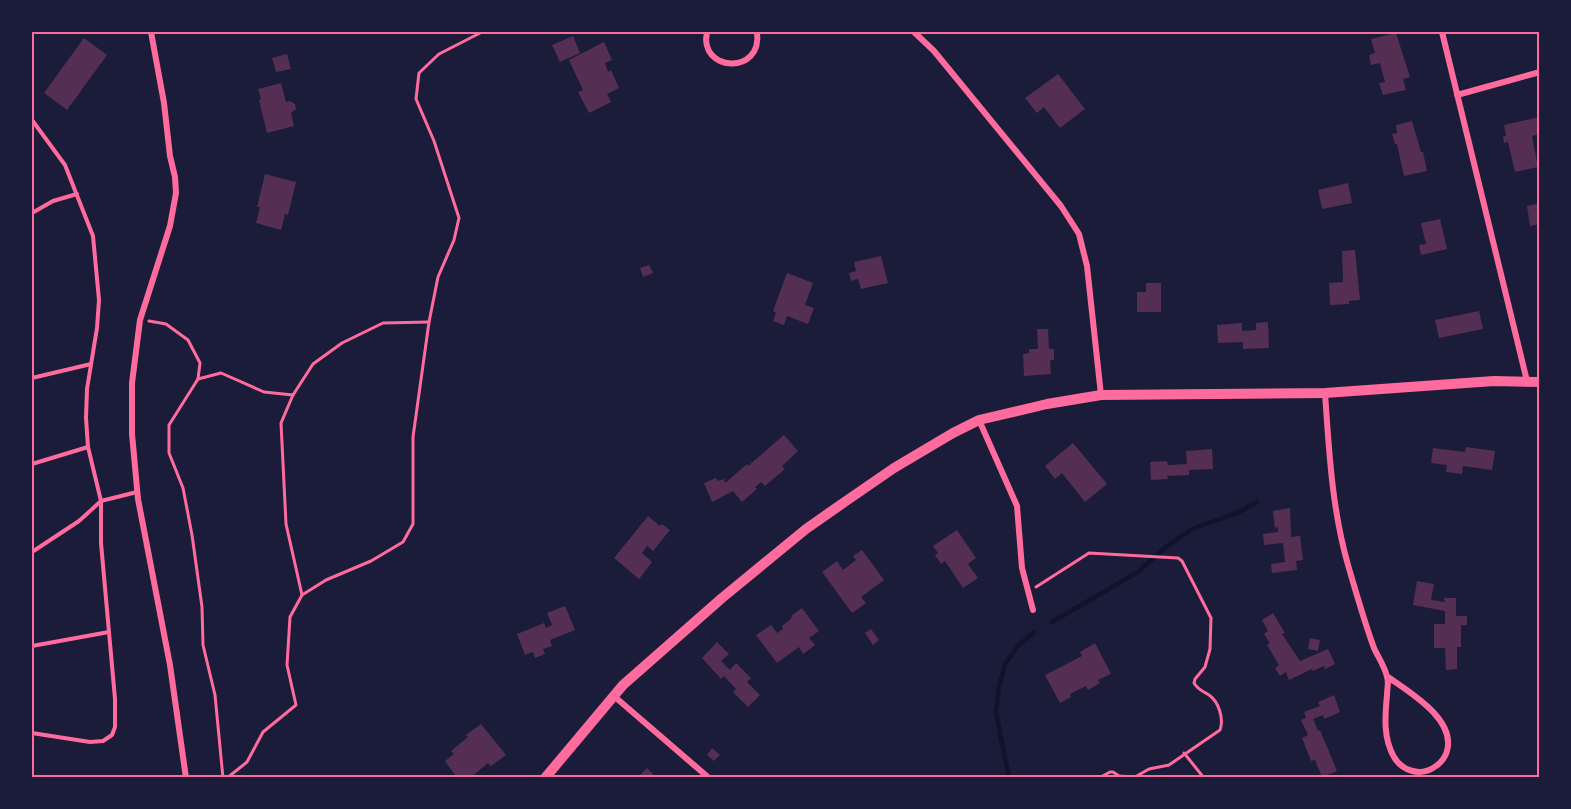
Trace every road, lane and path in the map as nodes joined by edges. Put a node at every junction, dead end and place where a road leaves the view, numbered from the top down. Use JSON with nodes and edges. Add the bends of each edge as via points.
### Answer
{"nodes":[{"id":1,"x":150,"y":32,"type":"edge"},
{"id":2,"x":482,"y":32,"type":"edge"},
{"id":3,"x":706,"y":32,"type":"edge"},
{"id":4,"x":757,"y":32,"type":"edge"},
{"id":5,"x":914,"y":32,"type":"edge"},
{"id":6,"x":1442,"y":32,"type":"edge"},
{"id":7,"x":1539,"y":72,"type":"edge"},
{"id":8,"x":1457,"y":95,"type":"junction"},
{"id":9,"x":32,"y":120,"type":"edge"},
{"id":10,"x":77,"y":194,"type":"junction"},
{"id":11,"x":32,"y":213,"type":"edge"},
{"id":12,"x":140,"y":320,"type":"junction"},
{"id":13,"x":429,"y":322,"type":"junction"},
{"id":14,"x":91,"y":364,"type":"junction"},
{"id":15,"x":32,"y":378,"type":"edge"},
{"id":16,"x":198,"y":379,"type":"junction"},
{"id":17,"x":1527,"y":381,"type":"junction"},
{"id":18,"x":1539,"y":382,"type":"edge"},
{"id":19,"x":1325,"y":393,"type":"junction"},
{"id":20,"x":293,"y":395,"type":"junction"},
{"id":21,"x":1101,"y":395,"type":"junction"},
{"id":22,"x":979,"y":420,"type":"junction"},
{"id":23,"x":88,"y":447,"type":"junction"},
{"id":24,"x":32,"y":464,"type":"edge"},
{"id":25,"x":138,"y":492,"type":"junction"},
{"id":26,"x":101,"y":501,"type":"junction"},
{"id":27,"x":32,"y":552,"type":"edge"},
{"id":28,"x":1028,"y":590,"type":"junction"},
{"id":29,"x":302,"y":596,"type":"junction"},
{"id":30,"x":1033,"y":610,"type":"dead end"},
{"id":31,"x":109,"y":632,"type":"junction"},
{"id":32,"x":32,"y":646,"type":"edge"},
{"id":33,"x":1388,"y":677,"type":"junction"},
{"id":34,"x":615,"y":697,"type":"junction"},
{"id":35,"x":32,"y":733,"type":"edge"},
{"id":36,"x":1184,"y":753,"type":"junction"},
{"id":37,"x":186,"y":777,"type":"edge"},
{"id":38,"x":225,"y":777,"type":"edge"},
{"id":39,"x":545,"y":777,"type":"edge"},
{"id":40,"x":709,"y":777,"type":"edge"},
{"id":41,"x":1099,"y":777,"type":"edge"},
{"id":42,"x":1204,"y":777,"type":"edge"}],
"edges":[{"from":1,"to":12,"type":"street","via":[[176,193],[170,226]]},
{"from":2,"to":13,"type":"path","via":[[439,54],[419,73],[416,99],[459,218],[438,277]]},
{"from":3,"to":4,"type":"street","via":[[710,53],[731,64],[753,54]]},
{"from":5,"to":21,"type":"street","via":[[934,51],[1061,206],[1079,234],[1087,266]]},
{"from":6,"to":8,"type":"street"},
{"from":7,"to":8,"type":"street"},
{"from":8,"to":17,"type":"street"},
{"from":9,"to":10,"type":"lane","via":[[66,165]]},
{"from":10,"to":11,"type":"lane"},
{"from":10,"to":14,"type":"lane","via":[[93,236],[97,270],[99,300]]},
{"from":12,"to":16,"type":"path","via":[[166,324],[189,340],[200,363]]},
{"from":12,"to":25,"type":"street","via":[[132,383]]},
{"from":13,"to":20,"type":"path","via":[[383,323],[342,343],[313,364]]},
{"from":13,"to":29,"type":"path","via":[[413,436],[413,524],[403,542]]},
{"from":14,"to":15,"type":"lane"},
{"from":14,"to":23,"type":"lane","via":[[87,388]]},
{"from":16,"to":20,"type":"path","via":[[221,373],[264,392]]},
{"from":16,"to":38,"type":"path","via":[[169,425],[169,453],[183,488],[192,535],[203,645],[215,695]]},
{"from":17,"to":18,"type":"street"},
{"from":17,"to":19,"type":"street"},
{"from":19,"to":21,"type":"street"},
{"from":19,"to":33,"type":"street","via":[[1339,524],[1364,617]]},
{"from":20,"to":29,"type":"path","via":[[281,423],[286,524]]},
{"from":21,"to":22,"type":"street"},
{"from":22,"to":28,"type":"street","via":[[1017,506],[1022,568]]},
{"from":22,"to":34,"type":"street","via":[[894,468],[806,529],[623,685]]},
{"from":23,"to":24,"type":"lane"},
{"from":23,"to":26,"type":"lane"},
{"from":25,"to":26,"type":"lane"},
{"from":25,"to":37,"type":"street"},
{"from":26,"to":27,"type":"lane","via":[[79,521]]},
{"from":26,"to":31,"type":"lane"},
{"from":28,"to":30,"type":"street"},
{"from":28,"to":36,"type":"path","via":[[1089,553],[1182,561],[1211,618],[1210,649],[1205,667],[1194,683],[1216,701],[1221,720],[1220,730]]},
{"from":29,"to":38,"type":"path","via":[[290,617],[286,665],[296,705],[263,732],[247,762]]},
{"from":31,"to":32,"type":"lane"},
{"from":31,"to":35,"type":"lane","via":[[116,699],[112,735],[90,742]]},
{"from":33,"to":33,"type":"street","via":[[1425,704],[1446,731],[1447,751],[1432,769],[1412,771],[1393,756],[1386,729]]},
{"from":34,"to":39,"type":"street"},
{"from":34,"to":40,"type":"street"},
{"from":36,"to":41,"type":"path","via":[[1169,765],[1135,777],[1110,772]]},
{"from":36,"to":42,"type":"path"}]}
